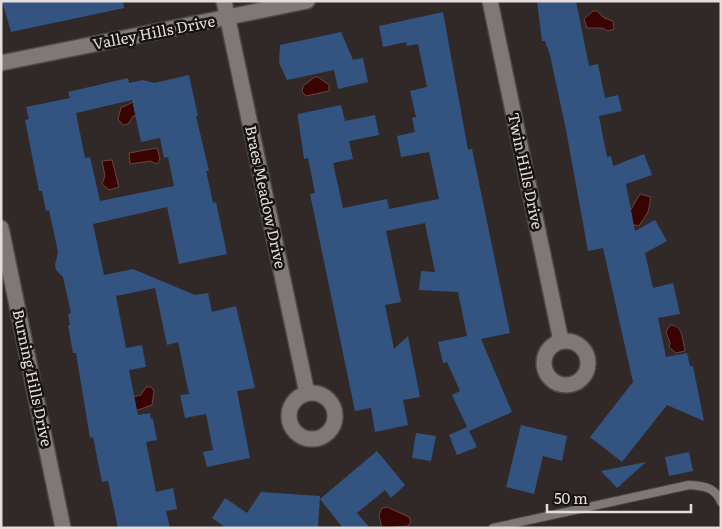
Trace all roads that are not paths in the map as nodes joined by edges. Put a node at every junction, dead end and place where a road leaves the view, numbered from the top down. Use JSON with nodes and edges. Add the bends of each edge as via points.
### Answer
{"nodes":[{"id":1,"x":224,"y":1,"type":"edge"},
{"id":2,"x":307,"y":1,"type":"edge"},
{"id":3,"x":490,"y":1,"type":"edge"},
{"id":4,"x":228,"y":19,"type":"junction"},
{"id":5,"x":1,"y":63,"type":"edge"},
{"id":6,"x":1,"y":228,"type":"edge"},
{"id":7,"x":561,"y":342,"type":"dead end"},
{"id":8,"x":307,"y":393,"type":"dead end"},
{"id":9,"x":721,"y":502,"type":"edge"},
{"id":10,"x":63,"y":528,"type":"edge"},
{"id":11,"x":493,"y":528,"type":"edge"}],
"edges":[{"from":1,"to":4,"type":"street","name":"Braes Meadow Drive"},
{"from":2,"to":4,"type":"street","name":"Valley Hills Drive"},
{"from":3,"to":7,"type":"street","name":"Twin Hills Drive"},
{"from":4,"to":5,"type":"street","name":"Valley Hills Drive"},
{"from":4,"to":8,"type":"street","name":"Braes Meadow Drive"},
{"from":6,"to":10,"type":"street","name":"Burning Hills Drive"},
{"from":9,"to":11,"type":"lane","via":[[707,486],[689,485]]}]}
